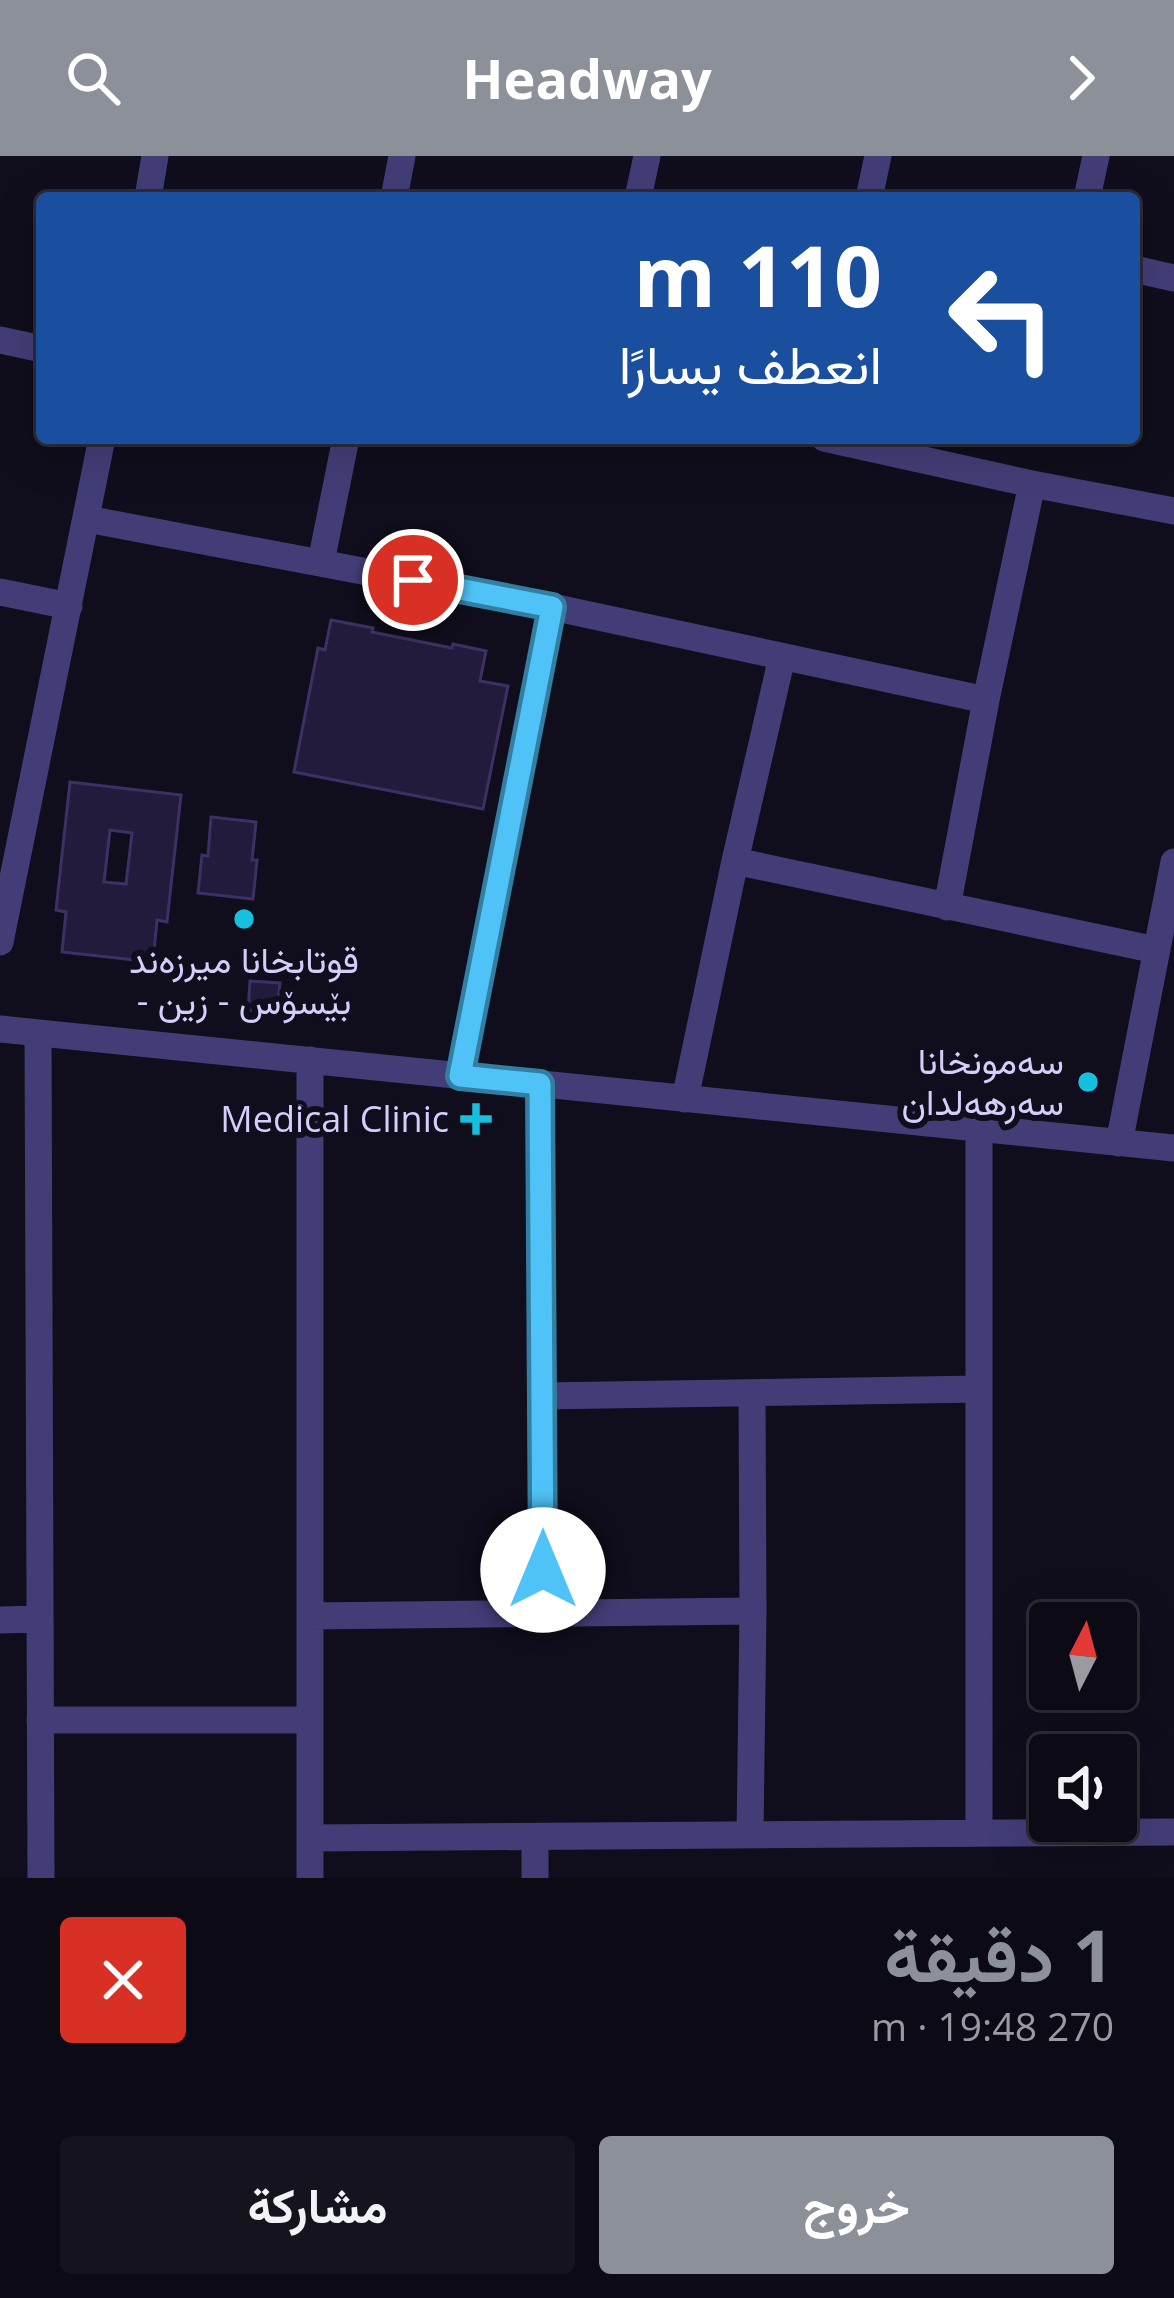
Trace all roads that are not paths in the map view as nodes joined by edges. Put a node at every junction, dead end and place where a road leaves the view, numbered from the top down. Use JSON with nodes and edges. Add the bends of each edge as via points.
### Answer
{"nodes":[{"id":1,"x":155,"y":156,"type":"edge"},
{"id":2,"x":402,"y":156,"type":"edge"},
{"id":3,"x":647,"y":156,"type":"edge"},
{"id":4,"x":878,"y":156,"type":"edge"},
{"id":5,"x":1096,"y":156,"type":"edge"},
{"id":6,"x":149,"y":192,"type":"edge"},
{"id":7,"x":395,"y":192,"type":"edge"},
{"id":8,"x":639,"y":192,"type":"edge"},
{"id":9,"x":870,"y":192,"type":"edge"},
{"id":10,"x":1088,"y":192,"type":"edge"},
{"id":11,"x":1140,"y":270,"type":"edge"},
{"id":12,"x":1174,"y":278,"type":"edge"},
{"id":13,"x":0,"y":340,"type":"edge"},
{"id":14,"x":36,"y":348,"type":"edge"},
{"id":15,"x":101,"y":444,"type":"edge"},
{"id":16,"x":345,"y":444,"type":"edge"},
{"id":17,"x":852,"y":444,"type":"edge"},
{"id":18,"x":1032,"y":484,"type":"junction"},
{"id":19,"x":1174,"y":512,"type":"edge"},
{"id":20,"x":87,"y":520,"type":"junction"},
{"id":21,"x":321,"y":562,"type":"junction"},
{"id":22,"x":0,"y":592,"type":"edge"},
{"id":23,"x":69,"y":606,"type":"junction"},
{"id":24,"x":552,"y":607,"type":"junction"},
{"id":25,"x":782,"y":657,"type":"junction"},
{"id":26,"x":986,"y":700,"type":"junction"},
{"id":27,"x":734,"y":861,"type":"junction"},
{"id":28,"x":1174,"y":862,"type":"edge"},
{"id":29,"x":947,"y":907,"type":"junction"},
{"id":30,"x":0,"y":942,"type":"edge"},
{"id":31,"x":1156,"y":950,"type":"junction"},
{"id":32,"x":0,"y":1029,"type":"edge"},
{"id":33,"x":38,"y":1033,"type":"junction"},
{"id":34,"x":310,"y":1060,"type":"junction"},
{"id":35,"x":460,"y":1076,"type":"junction"},
{"id":36,"x":540,"y":1084,"type":"junction"},
{"id":37,"x":685,"y":1099,"type":"junction"},
{"id":38,"x":979,"y":1129,"type":"junction"},
{"id":39,"x":1119,"y":1143,"type":"junction"},
{"id":40,"x":1174,"y":1148,"type":"edge"},
{"id":41,"x":978,"y":1389,"type":"junction"},
{"id":42,"x":752,"y":1393,"type":"junction"},
{"id":43,"x":542,"y":1396,"type":"junction"},
{"id":44,"x":753,"y":1611,"type":"junction"},
{"id":45,"x":543,"y":1613,"type":"junction"},
{"id":46,"x":310,"y":1616,"type":"junction"},
{"id":47,"x":40,"y":1619,"type":"junction"},
{"id":48,"x":0,"y":1620,"type":"edge"},
{"id":49,"x":40,"y":1720,"type":"junction"},
{"id":50,"x":310,"y":1720,"type":"junction"},
{"id":51,"x":1174,"y":1832,"type":"edge"},
{"id":52,"x":979,"y":1833,"type":"junction"},
{"id":53,"x":750,"y":1835,"type":"junction"},
{"id":54,"x":535,"y":1837,"type":"junction"},
{"id":55,"x":310,"y":1838,"type":"junction"},
{"id":56,"x":41,"y":1878,"type":"edge"},
{"id":57,"x":310,"y":1878,"type":"edge"},
{"id":58,"x":535,"y":1878,"type":"edge"}],
"edges":[{"from":1,"to":6,"type":"street"},
{"from":2,"to":7,"type":"street"},
{"from":3,"to":8,"type":"street"},
{"from":4,"to":9,"type":"street"},
{"from":5,"to":10,"type":"street"},
{"from":11,"to":12,"type":"street"},
{"from":13,"to":14,"type":"street"},
{"from":15,"to":20,"type":"street"},
{"from":16,"to":21,"type":"street"},
{"from":17,"to":18,"type":"street"},
{"from":18,"to":19,"type":"street"},
{"from":18,"to":26,"type":"street"},
{"from":20,"to":21,"type":"street"},
{"from":20,"to":23,"type":"street"},
{"from":21,"to":24,"type":"street"},
{"from":22,"to":23,"type":"street"},
{"from":23,"to":30,"type":"street"},
{"from":24,"to":25,"type":"street"},
{"from":24,"to":35,"type":"street"},
{"from":25,"to":26,"type":"street"},
{"from":25,"to":27,"type":"street"},
{"from":26,"to":29,"type":"street"},
{"from":27,"to":29,"type":"street"},
{"from":27,"to":37,"type":"street"},
{"from":28,"to":31,"type":"street"},
{"from":29,"to":31,"type":"street"},
{"from":31,"to":39,"type":"street"},
{"from":32,"to":33,"type":"street"},
{"from":33,"to":34,"type":"street"},
{"from":33,"to":47,"type":"street"},
{"from":34,"to":35,"type":"street"},
{"from":34,"to":46,"type":"street"},
{"from":35,"to":36,"type":"street"},
{"from":36,"to":37,"type":"street"},
{"from":36,"to":43,"type":"street"},
{"from":37,"to":38,"type":"street"},
{"from":38,"to":39,"type":"street"},
{"from":38,"to":41,"type":"street"},
{"from":39,"to":40,"type":"street"},
{"from":41,"to":42,"type":"street"},
{"from":41,"to":52,"type":"street"},
{"from":42,"to":43,"type":"street"},
{"from":42,"to":44,"type":"street"},
{"from":43,"to":45,"type":"street"},
{"from":44,"to":45,"type":"street"},
{"from":44,"to":53,"type":"street"},
{"from":45,"to":46,"type":"street"},
{"from":46,"to":50,"type":"street"},
{"from":47,"to":48,"type":"street"},
{"from":47,"to":49,"type":"street"},
{"from":49,"to":50,"type":"street"},
{"from":49,"to":56,"type":"street"},
{"from":50,"to":55,"type":"street"},
{"from":51,"to":52,"type":"street"},
{"from":52,"to":53,"type":"street"},
{"from":53,"to":54,"type":"street"},
{"from":54,"to":55,"type":"street"},
{"from":54,"to":58,"type":"street"},
{"from":55,"to":57,"type":"street"}]}
